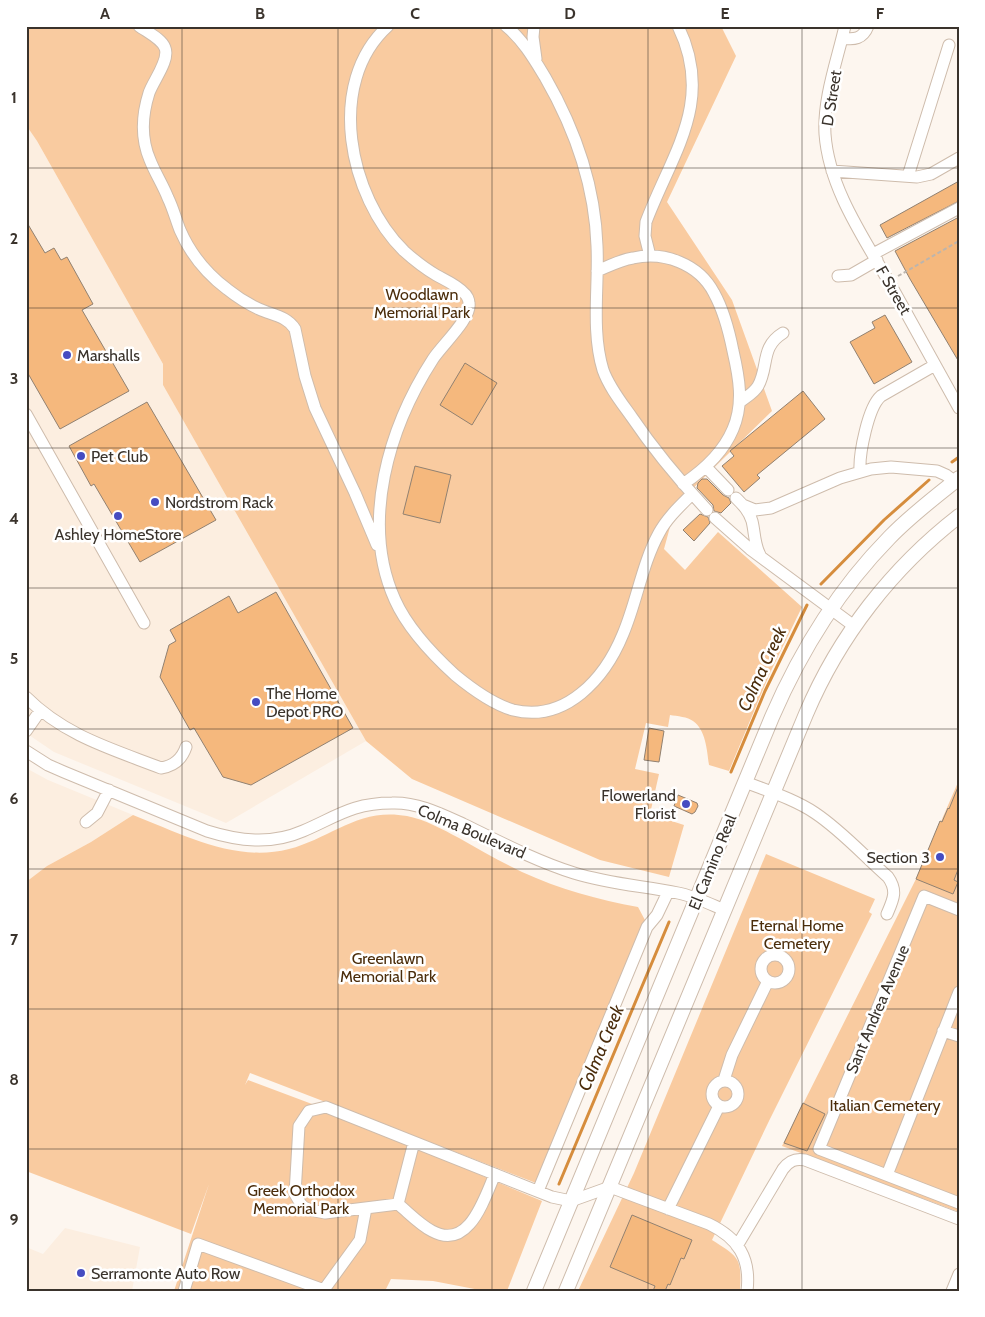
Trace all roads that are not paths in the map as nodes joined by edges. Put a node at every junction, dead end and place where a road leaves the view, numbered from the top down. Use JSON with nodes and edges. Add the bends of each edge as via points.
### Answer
{"nodes":[{"id":1,"x":139,"y":26,"type":"edge"},
{"id":2,"x":373,"y":26,"type":"edge"},
{"id":3,"x":388,"y":26,"type":"edge"},
{"id":4,"x":506,"y":26,"type":"edge"},
{"id":5,"x":534,"y":26,"type":"edge"},
{"id":6,"x":678,"y":26,"type":"edge"},
{"id":7,"x":845,"y":26,"type":"edge"},
{"id":8,"x":868,"y":26,"type":"edge"},
{"id":9,"x":842,"y":38,"type":"junction"},
{"id":10,"x":949,"y":45,"type":"dead end"},
{"id":11,"x":362,"y":59,"type":"junction"},
{"id":12,"x":539,"y":68,"type":"junction"},
{"id":13,"x":959,"y":158,"type":"edge"},
{"id":14,"x":832,"y":171,"type":"junction"},
{"id":15,"x":908,"y":176,"type":"junction"},
{"id":16,"x":959,"y":208,"type":"edge"},
{"id":17,"x":650,"y":256,"type":"junction"},
{"id":18,"x":875,"y":257,"type":"junction"},
{"id":19,"x":597,"y":272,"type":"junction"},
{"id":20,"x":838,"y":276,"type":"dead end"},
{"id":21,"x":783,"y":333,"type":"dead end"},
{"id":22,"x":935,"y":365,"type":"junction"},
{"id":23,"x":864,"y":401,"type":"dead end"},
{"id":24,"x":740,"y":402,"type":"junction"},
{"id":25,"x":959,"y":408,"type":"edge"},
{"id":26,"x":871,"y":413,"type":"junction"},
{"id":27,"x":26,"y":414,"type":"edge"},
{"id":28,"x":706,"y":467,"type":"junction"},
{"id":29,"x":860,"y":471,"type":"junction"},
{"id":30,"x":956,"y":480,"type":"edge"},
{"id":31,"x":682,"y":484,"type":"junction"},
{"id":32,"x":692,"y":494,"type":"junction"},
{"id":33,"x":736,"y":498,"type":"junction"},
{"id":34,"x":959,"y":516,"type":"edge"},
{"id":35,"x":760,"y":557,"type":"junction"},
{"id":36,"x":383,"y":563,"type":"junction"},
{"id":37,"x":830,"y":608,"type":"junction"},
{"id":38,"x":144,"y":623,"type":"dead end"},
{"id":39,"x":854,"y":626,"type":"junction"},
{"id":40,"x":26,"y":698,"type":"edge"},
{"id":41,"x":40,"y":712,"type":"junction"},
{"id":42,"x":26,"y":731,"type":"edge"},
{"id":43,"x":186,"y":748,"type":"dead end"},
{"id":44,"x":26,"y":751,"type":"edge"},
{"id":45,"x":745,"y":782,"type":"junction"},
{"id":46,"x":109,"y":790,"type":"junction"},
{"id":47,"x":773,"y":793,"type":"junction"},
{"id":48,"x":86,"y":822,"type":"dead end"},
{"id":49,"x":668,"y":892,"type":"junction"},
{"id":50,"x":959,"y":897,"type":"edge"},
{"id":51,"x":697,"y":899,"type":"junction"},
{"id":52,"x":956,"y":909,"type":"edge"},
{"id":53,"x":724,"y":910,"type":"junction"},
{"id":54,"x":886,"y":914,"type":"dead end"},
{"id":55,"x":768,"y":981,"type":"dead end"},
{"id":56,"x":959,"y":992,"type":"edge"},
{"id":57,"x":943,"y":1031,"type":"junction"},
{"id":58,"x":959,"y":1036,"type":"edge"},
{"id":59,"x":724,"y":1080,"type":"junction"},
{"id":60,"x":719,"y":1106,"type":"junction"},
{"id":61,"x":414,"y":1142,"type":"junction"},
{"id":62,"x":495,"y":1174,"type":"junction"},
{"id":63,"x":887,"y":1175,"type":"junction"},
{"id":64,"x":610,"y":1187,"type":"junction"},
{"id":65,"x":538,"y":1191,"type":"junction"},
{"id":66,"x":571,"y":1201,"type":"junction"},
{"id":67,"x":959,"y":1202,"type":"edge"},
{"id":68,"x":398,"y":1204,"type":"junction"},
{"id":69,"x":366,"y":1208,"type":"junction"},
{"id":70,"x":668,"y":1209,"type":"junction"},
{"id":71,"x":959,"y":1219,"type":"edge"},
{"id":72,"x":736,"y":1246,"type":"junction"},
{"id":73,"x":959,"y":1274,"type":"edge"},
{"id":74,"x":323,"y":1290,"type":"edge"},
{"id":75,"x":184,"y":1291,"type":"edge"},
{"id":76,"x":534,"y":1291,"type":"edge"},
{"id":77,"x":566,"y":1291,"type":"edge"},
{"id":78,"x":747,"y":1291,"type":"edge"},
{"id":79,"x":952,"y":1291,"type":"edge"}],
"edges":[{"from":1,"to":36,"type":"street","via":[[166,49],[165,60],[146,103],[144,136],[149,157],[181,231],[200,263],[225,288],[248,303],[283,318],[295,329],[315,408],[359,501]]},
{"from":2,"to":11,"type":"street"},
{"from":3,"to":11,"type":"street"},
{"from":4,"to":12,"type":"street"},
{"from":5,"to":12,"type":"street","via":[[533,43]]},
{"from":6,"to":17,"type":"street","via":[[691,64],[692,104],[684,136],[646,222],[645,236]]},
{"from":7,"to":9,"type":"street","name":"D Street"},
{"from":8,"to":9,"type":"street","via":[[860,37],[852,40]]},
{"from":9,"to":14,"type":"street","name":"D Street","via":[[825,117]]},
{"from":10,"to":15,"type":"street"},
{"from":11,"to":36,"type":"street","via":[[354,90],[352,137],[356,166],[366,194],[396,243],[423,267],[464,292],[470,308],[424,374],[397,432],[380,504]]},
{"from":12,"to":19,"type":"street","via":[[568,121],[589,182],[596,224]]},
{"from":13,"to":15,"type":"street","via":[[931,174]]},
{"from":14,"to":15,"type":"street"},
{"from":14,"to":18,"type":"street","name":"F Street","via":[[853,219]]},
{"from":16,"to":18,"type":"street"},
{"from":17,"to":19,"type":"street","via":[[623,260]]},
{"from":17,"to":24,"type":"street","via":[[669,258],[686,265],[714,292],[731,342]]},
{"from":18,"to":20,"type":"street","via":[[851,274]]},
{"from":18,"to":22,"type":"street","name":"F Street"},
{"from":19,"to":31,"type":"street","via":[[599,344],[607,379]]},
{"from":21,"to":24,"type":"street","via":[[769,346],[758,386]]},
{"from":22,"to":25,"type":"street","name":"F Street"},
{"from":22,"to":26,"type":"street","via":[[881,396]]},
{"from":23,"to":26,"type":"street"},
{"from":24,"to":28,"type":"street","via":[[730,435]]},
{"from":26,"to":29,"type":"street"},
{"from":27,"to":38,"type":"street"},
{"from":28,"to":31,"type":"street"},
{"from":28,"to":33,"type":"street"},
{"from":29,"to":30,"type":"street","via":[[891,467],[928,470]]},
{"from":29,"to":33,"type":"street","via":[[771,508],[756,510]]},
{"from":30,"to":37,"type":"main road","name":"El Camino Real","via":[[888,538]]},
{"from":31,"to":32,"type":"street"},
{"from":32,"to":35,"type":"street","via":[[732,535]]},
{"from":32,"to":36,"type":"street","via":[[664,524],[657,537],[623,634],[609,662],[590,688],[563,705],[545,711],[524,712],[502,706],[452,671],[424,644],[402,614]]},
{"from":33,"to":35,"type":"street","via":[[752,520],[754,542]]},
{"from":34,"to":39,"type":"main road","name":"El Camino Real","via":[[907,562]]},
{"from":35,"to":37,"type":"street"},
{"from":37,"to":39,"type":"street"},
{"from":37,"to":45,"type":"main road","name":"El Camino Real","via":[[790,678]]},
{"from":39,"to":47,"type":"main road","name":"El Camino Real","via":[[827,670]]},
{"from":40,"to":41,"type":"street"},
{"from":41,"to":42,"type":"street"},
{"from":41,"to":43,"type":"street","via":[[81,737],[162,768],[170,767],[183,757]]},
{"from":44,"to":46,"type":"street","name":"Colma Boulevard","via":[[48,765]]},
{"from":45,"to":47,"type":"street"},
{"from":45,"to":51,"type":"main road","name":"El Camino Real"},
{"from":46,"to":48,"type":"street","via":[[97,812]]},
{"from":46,"to":49,"type":"street","name":"Colma Boulevard","via":[[207,831],[226,837],[264,841],[302,832],[357,807],[407,804],[438,813],[574,873]]},
{"from":47,"to":53,"type":"main road","name":"El Camino Real"},
{"from":47,"to":54,"type":"street","via":[[824,820],[888,877],[895,892]]},
{"from":49,"to":51,"type":"street","name":"Colma Boulevard"},
{"from":49,"to":65,"type":"street","via":[[647,928]]},
{"from":50,"to":52,"type":"street"},
{"from":51,"to":53,"type":"street","name":"Colma Boulevard"},
{"from":51,"to":66,"type":"main road","name":"El Camino Real"},
{"from":52,"to":63,"type":"street","name":"Sant Andrea Avenue","via":[[924,896],[819,1149]]},
{"from":53,"to":64,"type":"main road","name":"El Camino Real"},
{"from":55,"to":59,"type":"street","via":[[732,1055]]},
{"from":56,"to":57,"type":"street"},
{"from":57,"to":58,"type":"street"},
{"from":57,"to":63,"type":"street"},
{"from":59,"to":60,"type":"street","via":[[712,1090],[712,1098]]},
{"from":59,"to":60,"type":"street","via":[[735,1085],[738,1097],[729,1106]]},
{"from":60,"to":70,"type":"street"},
{"from":61,"to":62,"type":"street"},
{"from":61,"to":68,"type":"street"},
{"from":61,"to":69,"type":"street","via":[[326,1106],[309,1111],[298,1126],[295,1194],[302,1206],[325,1213]]},
{"from":62,"to":65,"type":"street"},
{"from":62,"to":68,"type":"street","via":[[476,1217],[456,1234],[434,1232]]},
{"from":63,"to":67,"type":"street"},
{"from":64,"to":66,"type":"street"},
{"from":64,"to":70,"type":"street"},
{"from":64,"to":77,"type":"main road","name":"El Camino Real"},
{"from":65,"to":66,"type":"street","via":[[550,1201]]},
{"from":66,"to":76,"type":"main road","name":"El Camino Real"},
{"from":68,"to":69,"type":"street"},
{"from":69,"to":74,"type":"street","via":[[360,1240]]},
{"from":70,"to":72,"type":"street","via":[[716,1228]]},
{"from":71,"to":72,"type":"street","via":[[796,1159],[783,1169]]},
{"from":72,"to":78,"type":"street","via":[[746,1262]]},
{"from":73,"to":79,"type":"street"},
{"from":74,"to":75,"type":"street","via":[[198,1244]]}]}
